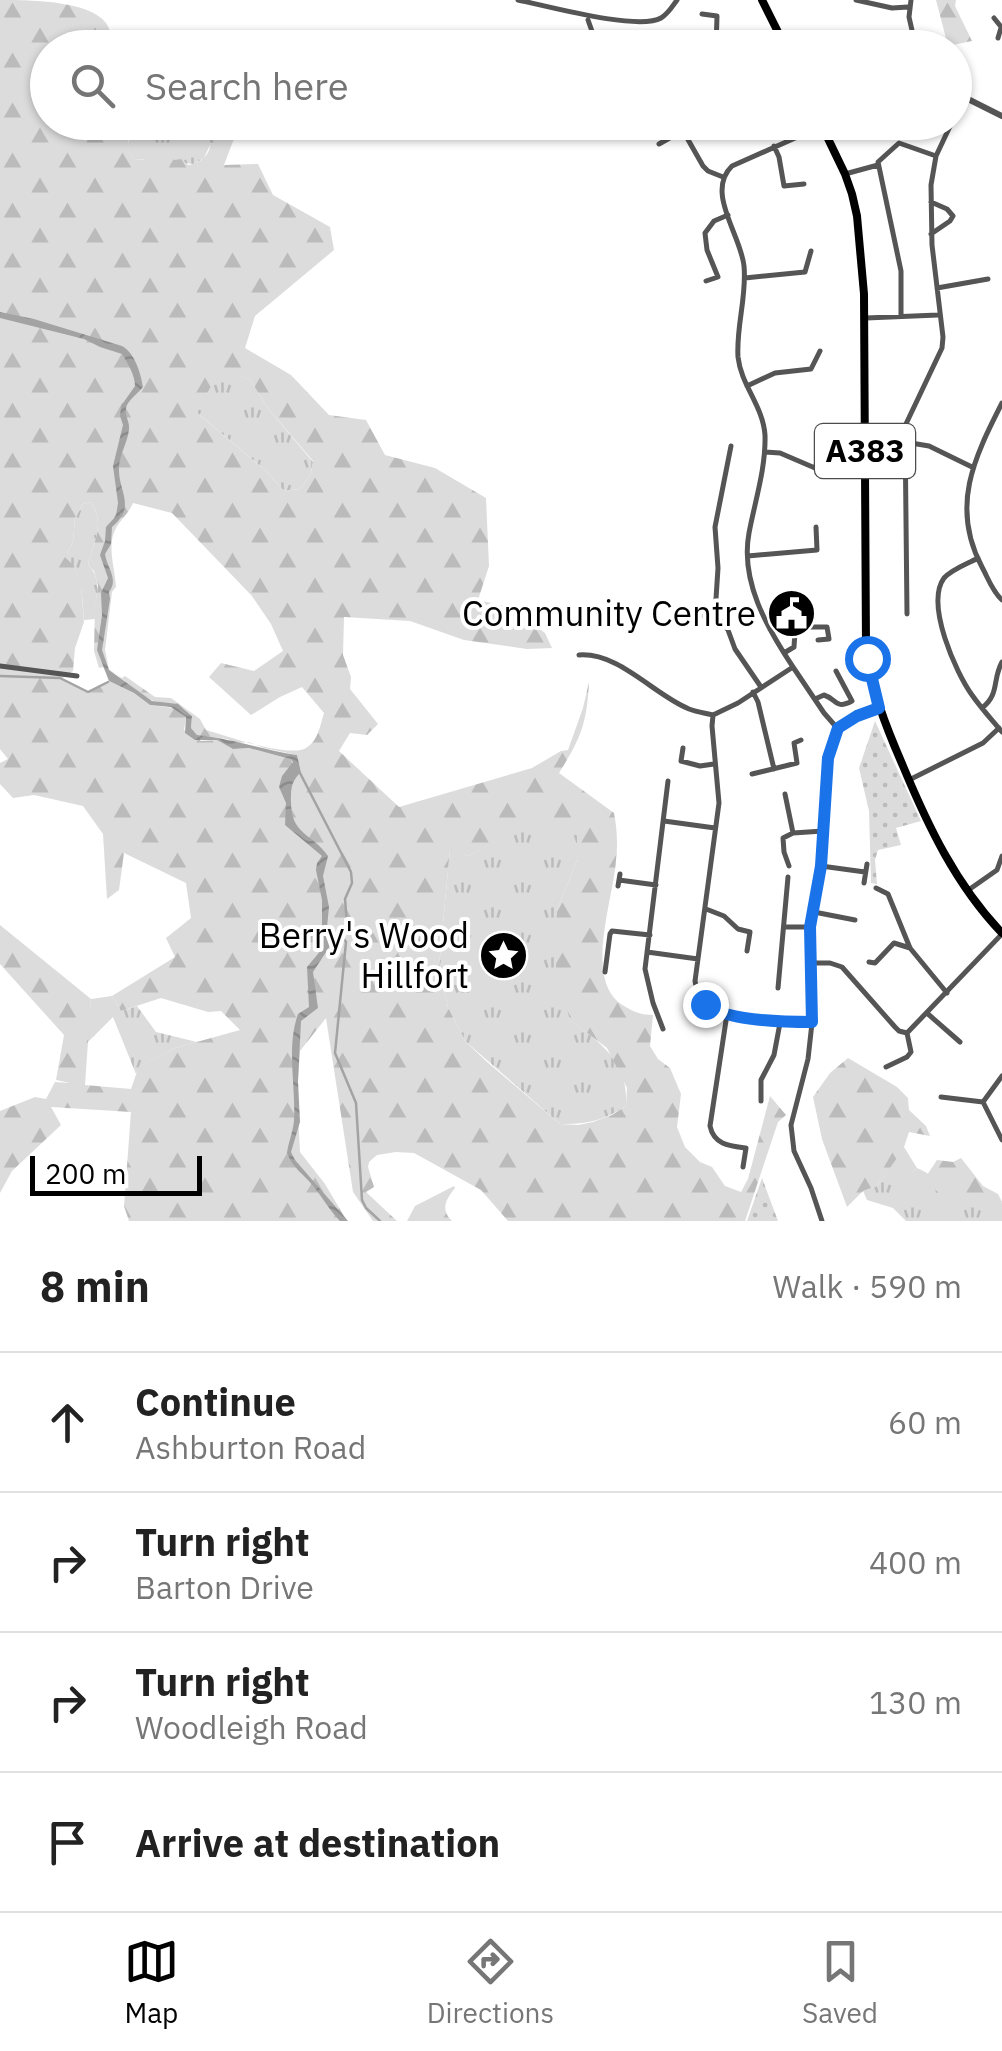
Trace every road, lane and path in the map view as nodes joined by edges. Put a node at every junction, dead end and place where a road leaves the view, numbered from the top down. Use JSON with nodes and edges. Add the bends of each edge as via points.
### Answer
{"nodes":[{"id":1,"x":518,"y":0,"type":"edge"},
{"id":2,"x":677,"y":0,"type":"edge"},
{"id":3,"x":762,"y":0,"type":"edge"},
{"id":4,"x":856,"y":0,"type":"edge"},
{"id":5,"x":910,"y":4,"type":"edge"},
{"id":6,"x":702,"y":14,"type":"dead end"},
{"id":7,"x":994,"y":18,"type":"dead end"},
{"id":8,"x":588,"y":20,"type":"dead end"},
{"id":9,"x":1002,"y":28,"type":"edge"},
{"id":10,"x":592,"y":30,"type":"edge"},
{"id":11,"x":717,"y":30,"type":"edge"},
{"id":12,"x":777,"y":30,"type":"edge"},
{"id":13,"x":914,"y":30,"type":"edge"},
{"id":14,"x":998,"y":38,"type":"dead end"},
{"id":15,"x":972,"y":101,"type":"edge"},
{"id":16,"x":1002,"y":116,"type":"edge"},
{"id":17,"x":666,"y":140,"type":"edge"},
{"id":18,"x":687,"y":140,"type":"edge"},
{"id":19,"x":787,"y":140,"type":"edge"},
{"id":20,"x":829,"y":140,"type":"edge"},
{"id":21,"x":944,"y":140,"type":"edge"},
{"id":22,"x":659,"y":144,"type":"dead end"},
{"id":23,"x":774,"y":146,"type":"junction"},
{"id":24,"x":936,"y":156,"type":"junction"},
{"id":25,"x":878,"y":165,"type":"junction"},
{"id":26,"x":846,"y":174,"type":"junction"},
{"id":27,"x":723,"y":177,"type":"junction"},
{"id":28,"x":804,"y":184,"type":"dead end"},
{"id":29,"x":931,"y":202,"type":"junction"},
{"id":30,"x":728,"y":215,"type":"junction"},
{"id":31,"x":931,"y":234,"type":"junction"},
{"id":32,"x":812,"y":251,"type":"dead end"},
{"id":33,"x":744,"y":278,"type":"junction"},
{"id":34,"x":991,"y":279,"type":"dead end"},
{"id":35,"x":706,"y":281,"type":"dead end"},
{"id":36,"x":937,"y":288,"type":"junction"},
{"id":37,"x":939,"y":315,"type":"junction"},
{"id":38,"x":901,"y":316,"type":"junction"},
{"id":39,"x":866,"y":318,"type":"junction"},
{"id":40,"x":820,"y":351,"type":"dead end"},
{"id":41,"x":747,"y":386,"type":"junction"},
{"id":42,"x":1002,"y":403,"type":"edge"},
{"id":43,"x":904,"y":442,"type":"junction"},
{"id":44,"x":731,"y":446,"type":"dead end"},
{"id":45,"x":765,"y":452,"type":"junction"},
{"id":46,"x":822,"y":452,"type":"dead end"},
{"id":47,"x":972,"y":466,"type":"junction"},
{"id":48,"x":816,"y":527,"type":"dead end"},
{"id":49,"x":747,"y":556,"type":"junction"},
{"id":50,"x":978,"y":558,"type":"junction"},
{"id":51,"x":1002,"y":600,"type":"edge"},
{"id":52,"x":715,"y":614,"type":"junction"},
{"id":53,"x":704,"y":616,"type":"dead end"},
{"id":54,"x":906,"y":617,"type":"dead end"},
{"id":55,"x":818,"y":640,"type":"dead end"},
{"id":56,"x":784,"y":653,"type":"junction"},
{"id":57,"x":579,"y":655,"type":"dead end"},
{"id":58,"x":1002,"y":662,"type":"edge"},
{"id":59,"x":0,"y":666,"type":"edge"},
{"id":60,"x":793,"y":666,"type":"junction"},
{"id":61,"x":836,"y":671,"type":"dead end"},
{"id":62,"x":77,"y":676,"type":"dead end"},
{"id":63,"x":760,"y":687,"type":"junction"},
{"id":64,"x":753,"y":692,"type":"junction"},
{"id":65,"x":815,"y":699,"type":"junction"},
{"id":66,"x":879,"y":708,"type":"junction"},
{"id":67,"x":982,"y":708,"type":"junction"},
{"id":68,"x":713,"y":715,"type":"junction"},
{"id":69,"x":838,"y":728,"type":"junction"},
{"id":70,"x":1001,"y":730,"type":"edge"},
{"id":71,"x":801,"y":740,"type":"dead end"},
{"id":72,"x":684,"y":748,"type":"dead end"},
{"id":73,"x":715,"y":764,"type":"junction"},
{"id":74,"x":774,"y":769,"type":"junction"},
{"id":75,"x":752,"y":774,"type":"dead end"},
{"id":76,"x":909,"y":780,"type":"junction"},
{"id":77,"x":668,"y":781,"type":"dead end"},
{"id":78,"x":784,"y":794,"type":"dead end"},
{"id":79,"x":664,"y":822,"type":"junction"},
{"id":80,"x":715,"y":828,"type":"junction"},
{"id":81,"x":823,"y":831,"type":"junction"},
{"id":82,"x":793,"y":833,"type":"junction"},
{"id":83,"x":1002,"y":856,"type":"edge"},
{"id":84,"x":867,"y":864,"type":"dead end"},
{"id":85,"x":821,"y":866,"type":"junction"},
{"id":86,"x":865,"y":872,"type":"junction"},
{"id":87,"x":619,"y":880,"type":"dead end"},
{"id":88,"x":864,"y":883,"type":"dead end"},
{"id":89,"x":656,"y":885,"type":"junction"},
{"id":90,"x":876,"y":888,"type":"dead end"},
{"id":91,"x":966,"y":891,"type":"junction"},
{"id":92,"x":706,"y":909,"type":"junction"},
{"id":93,"x":812,"y":912,"type":"junction"},
{"id":94,"x":855,"y":920,"type":"dead end"},
{"id":95,"x":784,"y":926,"type":"junction"},
{"id":96,"x":810,"y":927,"type":"junction"},
{"id":97,"x":900,"y":927,"type":"junction"},
{"id":98,"x":1002,"y":934,"type":"edge"},
{"id":99,"x":650,"y":935,"type":"junction"},
{"id":100,"x":894,"y":942,"type":"junction"},
{"id":101,"x":910,"y":948,"type":"junction"},
{"id":102,"x":747,"y":951,"type":"dead end"},
{"id":103,"x":647,"y":952,"type":"junction"},
{"id":104,"x":698,"y":959,"type":"junction"},
{"id":105,"x":870,"y":962,"type":"dead end"},
{"id":106,"x":810,"y":963,"type":"junction"},
{"id":107,"x":606,"y":972,"type":"dead end"},
{"id":108,"x":778,"y":988,"type":"dead end"},
{"id":109,"x":947,"y":992,"type":"junction"},
{"id":110,"x":726,"y":1014,"type":"junction"},
{"id":111,"x":928,"y":1014,"type":"junction"},
{"id":112,"x":780,"y":1022,"type":"junction"},
{"id":113,"x":812,"y":1022,"type":"junction"},
{"id":114,"x":663,"y":1030,"type":"dead end"},
{"id":115,"x":907,"y":1033,"type":"junction"},
{"id":116,"x":960,"y":1042,"type":"dead end"},
{"id":117,"x":886,"y":1067,"type":"dead end"},
{"id":118,"x":1002,"y":1076,"type":"edge"},
{"id":119,"x":941,"y":1097,"type":"dead end"},
{"id":120,"x":761,"y":1101,"type":"dead end"},
{"id":121,"x":983,"y":1102,"type":"junction"},
{"id":122,"x":1002,"y":1118,"type":"edge"},
{"id":123,"x":992,"y":1122,"type":"junction"},
{"id":124,"x":1002,"y":1140,"type":"edge"},
{"id":125,"x":744,"y":1166,"type":"dead end"},
{"id":126,"x":822,"y":1221,"type":"edge"}],
"edges":[{"from":1,"to":2,"type":"street","via":[[644,23],[662,18]]},
{"from":3,"to":12,"type":"main road"},
{"from":4,"to":5,"type":"street","via":[[892,8]]},
{"from":5,"to":13,"type":"street"},
{"from":6,"to":11,"type":"street","via":[[717,16]]},
{"from":7,"to":9,"type":"street"},
{"from":8,"to":10,"type":"street"},
{"from":9,"to":14,"type":"street"},
{"from":15,"to":16,"type":"street"},
{"from":17,"to":22,"type":"street"},
{"from":18,"to":27,"type":"street","via":[[702,166]]},
{"from":19,"to":23,"type":"street"},
{"from":20,"to":26,"type":"main road","number":"A383"},
{"from":21,"to":24,"type":"street"},
{"from":23,"to":27,"type":"street","via":[[738,162]]},
{"from":23,"to":28,"type":"street","via":[[784,186]]},
{"from":24,"to":25,"type":"street","via":[[899,143]]},
{"from":24,"to":29,"type":"street"},
{"from":25,"to":26,"type":"street"},
{"from":25,"to":38,"type":"street","via":[[901,271]]},
{"from":26,"to":39,"type":"main road","number":"A383","via":[[857,216]]},
{"from":27,"to":30,"type":"street"},
{"from":29,"to":31,"type":"street"},
{"from":29,"to":31,"type":"street","via":[[954,216]]},
{"from":30,"to":33,"type":"street"},
{"from":30,"to":35,"type":"street","via":[[705,234],[718,277]]},
{"from":31,"to":36,"type":"street"},
{"from":32,"to":33,"type":"street","via":[[806,272]]},
{"from":33,"to":41,"type":"street","via":[[738,354]]},
{"from":34,"to":36,"type":"street"},
{"from":36,"to":37,"type":"street"},
{"from":37,"to":38,"type":"street"},
{"from":37,"to":43,"type":"street","via":[[942,348],[909,415]]},
{"from":38,"to":39,"type":"street"},
{"from":39,"to":66,"type":"main road","number":"A383","via":[[866,647]]},
{"from":40,"to":41,"type":"street","via":[[811,369]]},
{"from":41,"to":45,"type":"street","via":[[762,415]]},
{"from":42,"to":47,"type":"street"},
{"from":43,"to":47,"type":"street"},
{"from":43,"to":54,"type":"street"},
{"from":44,"to":52,"type":"street","via":[[715,527]]},
{"from":45,"to":46,"type":"street","via":[[814,468]]},
{"from":45,"to":49,"type":"street"},
{"from":47,"to":50,"type":"street","via":[[967,517]]},
{"from":48,"to":49,"type":"street","via":[[817,550]]},
{"from":49,"to":56,"type":"street","via":[[758,603]]},
{"from":50,"to":51,"type":"street"},
{"from":50,"to":67,"type":"street","via":[[944,578],[938,602],[953,660]]},
{"from":52,"to":53,"type":"street"},
{"from":52,"to":63,"type":"street"},
{"from":55,"to":56,"type":"street","via":[[829,639],[827,626],[799,627],[794,647]]},
{"from":56,"to":60,"type":"street"},
{"from":57,"to":68,"type":"street","via":[[594,654],[688,708]]},
{"from":58,"to":67,"type":"street","via":[[994,696]]},
{"from":59,"to":62,"type":"street"},
{"from":60,"to":63,"type":"street"},
{"from":60,"to":65,"type":"street"},
{"from":61,"to":65,"type":"street","via":[[852,702]]},
{"from":63,"to":64,"type":"street"},
{"from":64,"to":68,"type":"street"},
{"from":64,"to":74,"type":"street"},
{"from":65,"to":69,"type":"street"},
{"from":66,"to":69,"type":"street"},
{"from":66,"to":76,"type":"main road","number":"A383"},
{"from":67,"to":70,"type":"street"},
{"from":68,"to":73,"type":"street"},
{"from":69,"to":81,"type":"street","via":[[828,758]]},
{"from":70,"to":76,"type":"street"},
{"from":71,"to":74,"type":"street","via":[[794,743],[798,762]]},
{"from":72,"to":73,"type":"street","via":[[679,764]]},
{"from":73,"to":80,"type":"street"},
{"from":74,"to":75,"type":"street"},
{"from":76,"to":91,"type":"main road","number":"A383"},
{"from":77,"to":79,"type":"street"},
{"from":78,"to":82,"type":"street"},
{"from":79,"to":80,"type":"street"},
{"from":79,"to":89,"type":"street"},
{"from":80,"to":92,"type":"street"},
{"from":81,"to":82,"type":"street"},
{"from":81,"to":85,"type":"street"},
{"from":82,"to":95,"type":"street","via":[[782,842],[789,870]]},
{"from":83,"to":91,"type":"street","via":[[996,870]]},
{"from":84,"to":86,"type":"street"},
{"from":85,"to":86,"type":"street"},
{"from":85,"to":93,"type":"street"},
{"from":86,"to":88,"type":"street"},
{"from":87,"to":89,"type":"street"},
{"from":89,"to":99,"type":"street"},
{"from":90,"to":97,"type":"street","via":[[888,894]]},
{"from":91,"to":98,"type":"main road","number":"A383"},
{"from":92,"to":102,"type":"street","via":[[750,932]]},
{"from":92,"to":104,"type":"street"},
{"from":93,"to":94,"type":"street"},
{"from":93,"to":96,"type":"street"},
{"from":95,"to":96,"type":"street"},
{"from":95,"to":108,"type":"street"},
{"from":96,"to":106,"type":"street"},
{"from":97,"to":100,"type":"street"},
{"from":97,"to":101,"type":"street"},
{"from":98,"to":109,"type":"street"},
{"from":99,"to":103,"type":"street"},
{"from":99,"to":107,"type":"street","via":[[612,931]]},
{"from":100,"to":101,"type":"street"},
{"from":100,"to":105,"type":"street"},
{"from":101,"to":109,"type":"street"},
{"from":103,"to":104,"type":"street"},
{"from":103,"to":114,"type":"street","via":[[646,977]]},
{"from":104,"to":110,"type":"street","via":[[697,993]]},
{"from":106,"to":113,"type":"street"},
{"from":106,"to":115,"type":"street","via":[[842,967]]},
{"from":109,"to":111,"type":"street"},
{"from":110,"to":112,"type":"street"},
{"from":110,"to":125,"type":"street","via":[[710,1126],[723,1144],[746,1148]]},
{"from":111,"to":115,"type":"street"},
{"from":111,"to":116,"type":"street"},
{"from":112,"to":113,"type":"street"},
{"from":112,"to":120,"type":"street"},
{"from":113,"to":126,"type":"street","via":[[791,1125],[794,1151]]},
{"from":115,"to":117,"type":"street","via":[[911,1052]]},
{"from":118,"to":121,"type":"street"},
{"from":119,"to":121,"type":"street"},
{"from":121,"to":123,"type":"street"},
{"from":122,"to":123,"type":"street"},
{"from":123,"to":124,"type":"street"}]}
